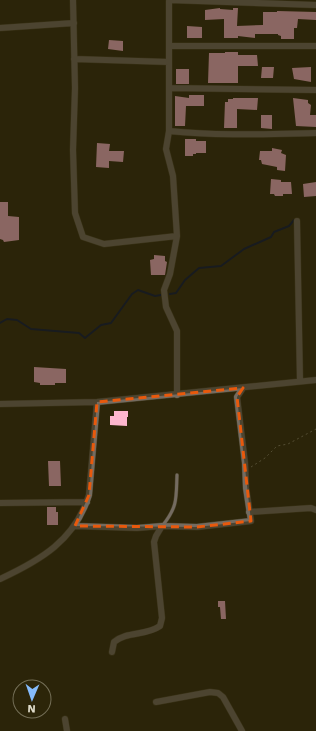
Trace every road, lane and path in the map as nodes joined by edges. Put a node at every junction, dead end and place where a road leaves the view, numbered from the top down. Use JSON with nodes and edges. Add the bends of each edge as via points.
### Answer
{"nodes":[{"id":1,"x":73,"y":0,"type":"edge"},
{"id":2,"x":169,"y":0,"type":"edge"},
{"id":3,"x":316,"y":5,"type":"edge"},
{"id":4,"x":74,"y":22,"type":"junction"},
{"id":5,"x":0,"y":28,"type":"edge"},
{"id":6,"x":169,"y":46,"type":"junction"},
{"id":7,"x":316,"y":46,"type":"edge"},
{"id":8,"x":74,"y":59,"type":"junction"},
{"id":9,"x":169,"y":62,"type":"junction"},
{"id":10,"x":169,"y":88,"type":"junction"},
{"id":11,"x":316,"y":90,"type":"edge"},
{"id":12,"x":169,"y":131,"type":"junction"},
{"id":13,"x":316,"y":133,"type":"edge"},
{"id":14,"x":297,"y":221,"type":"dead end"},
{"id":15,"x":177,"y":236,"type":"junction"},
{"id":16,"x":316,"y":380,"type":"edge"},
{"id":17,"x":300,"y":381,"type":"junction"},
{"id":18,"x":242,"y":388,"type":"junction"},
{"id":19,"x":177,"y":395,"type":"junction"},
{"id":20,"x":97,"y":402,"type":"junction"},
{"id":21,"x":0,"y":404,"type":"edge"},
{"id":22,"x":316,"y":429,"type":"edge"},
{"id":23,"x":245,"y":470,"type":"junction"},
{"id":24,"x":177,"y":475,"type":"dead end"},
{"id":25,"x":87,"y":502,"type":"junction"},
{"id":26,"x":0,"y":503,"type":"edge"},
{"id":27,"x":316,"y":510,"type":"edge"},
{"id":28,"x":249,"y":512,"type":"junction"},
{"id":29,"x":75,"y":526,"type":"junction"},
{"id":30,"x":162,"y":526,"type":"junction"},
{"id":31,"x":0,"y":578,"type":"edge"},
{"id":32,"x":112,"y":652,"type":"dead end"},
{"id":33,"x":156,"y":702,"type":"dead end"},
{"id":34,"x":65,"y":719,"type":"dead end"},
{"id":35,"x":67,"y":731,"type":"edge"},
{"id":36,"x":242,"y":731,"type":"edge"}],
"edges":[{"from":1,"to":4,"type":"street"},
{"from":2,"to":3,"type":"street"},
{"from":2,"to":6,"type":"street"},
{"from":4,"to":5,"type":"street"},
{"from":4,"to":8,"type":"street"},
{"from":6,"to":7,"type":"street"},
{"from":6,"to":9,"type":"street"},
{"from":8,"to":9,"type":"street"},
{"from":8,"to":15,"type":"street","via":[[75,213],[83,237],[104,244]]},
{"from":9,"to":10,"type":"street"},
{"from":10,"to":11,"type":"street"},
{"from":10,"to":12,"type":"street"},
{"from":12,"to":13,"type":"street","via":[[216,134]]},
{"from":12,"to":15,"type":"street","via":[[166,149],[173,176]]},
{"from":14,"to":17,"type":"street"},
{"from":15,"to":19,"type":"street","via":[[170,274],[164,290],[166,307],[177,331]]},
{"from":16,"to":17,"type":"street"},
{"from":17,"to":18,"type":"street"},
{"from":18,"to":19,"type":"street"},
{"from":18,"to":23,"type":"street","via":[[236,397]]},
{"from":19,"to":20,"type":"street"},
{"from":20,"to":21,"type":"street"},
{"from":20,"to":25,"type":"street"},
{"from":22,"to":23,"type":"path","via":[[288,444],[277,446],[265,458]]},
{"from":23,"to":28,"type":"street"},
{"from":24,"to":30,"type":"lane","via":[[176,502],[172,514]]},
{"from":25,"to":26,"type":"street"},
{"from":25,"to":29,"type":"street"},
{"from":27,"to":28,"type":"street","via":[[311,508]]},
{"from":28,"to":30,"type":"street","via":[[251,521],[197,527]]},
{"from":29,"to":30,"type":"street"},
{"from":29,"to":31,"type":"street","via":[[47,554],[32,564]]},
{"from":30,"to":32,"type":"street","via":[[154,542],[162,618],[160,626],[119,637],[114,642]]},
{"from":33,"to":36,"type":"street","via":[[210,692],[218,693],[224,697]]},
{"from":34,"to":35,"type":"street"}]}
